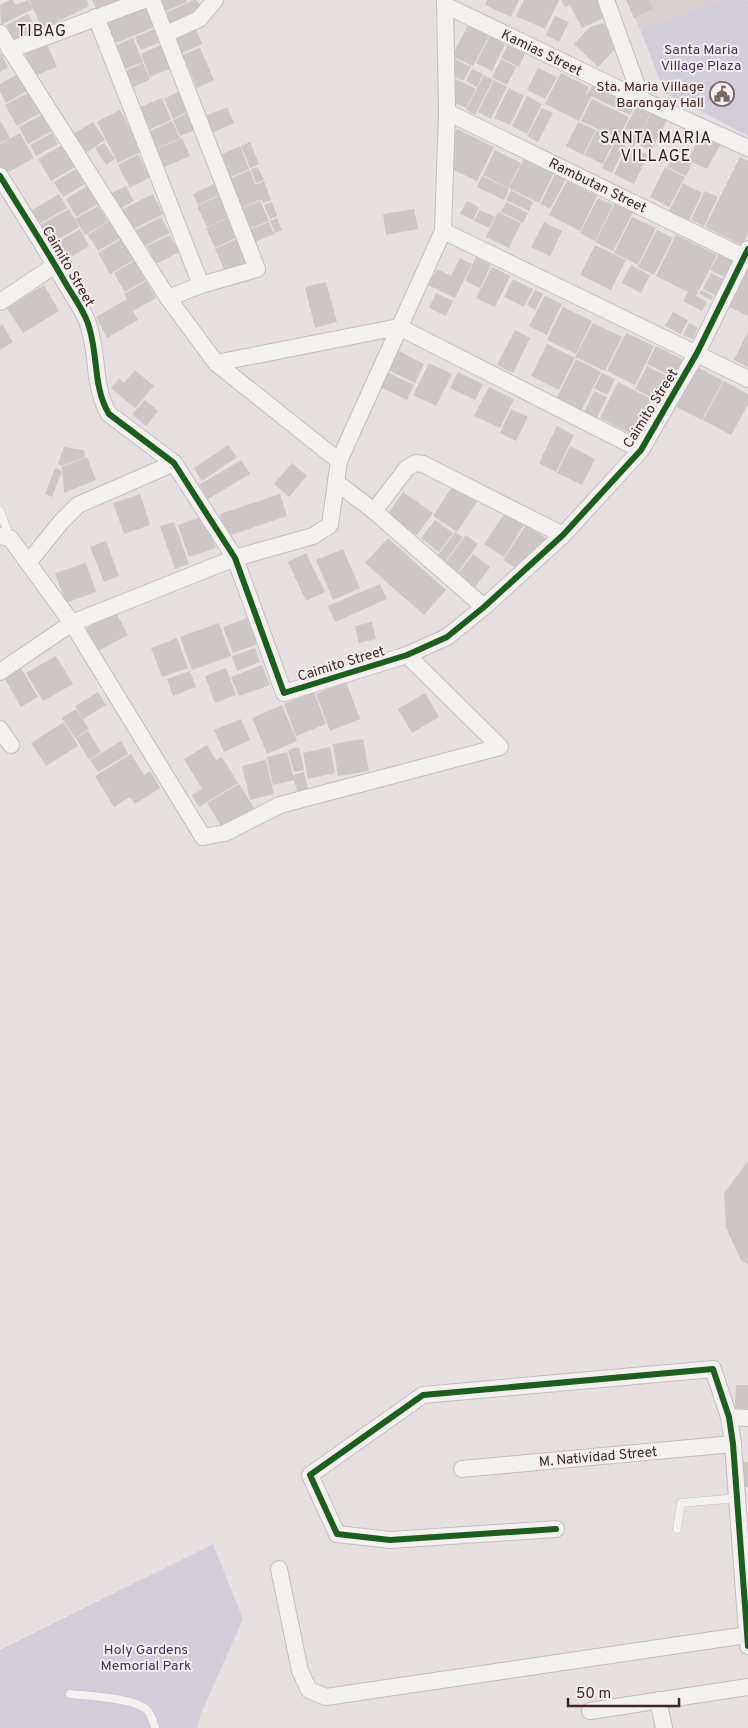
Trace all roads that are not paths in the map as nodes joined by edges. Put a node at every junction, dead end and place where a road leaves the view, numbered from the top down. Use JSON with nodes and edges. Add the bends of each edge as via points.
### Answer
{"nodes":[{"id":1,"x":144,"y":0,"type":"edge"},
{"id":2,"x":152,"y":0,"type":"edge"},
{"id":3,"x":215,"y":0,"type":"edge"},
{"id":4,"x":606,"y":0,"type":"edge"},
{"id":5,"x":445,"y":2,"type":"edge"},
{"id":6,"x":96,"y":17,"type":"junction"},
{"id":7,"x":0,"y":33,"type":"edge"},
{"id":8,"x":166,"y":34,"type":"junction"},
{"id":9,"x":10,"y":50,"type":"junction"},
{"id":10,"x":642,"y":100,"type":"junction"},
{"id":11,"x":447,"y":112,"type":"junction"},
{"id":12,"x":748,"y":148,"type":"edge"},
{"id":13,"x":0,"y":176,"type":"edge"},
{"id":14,"x":443,"y":231,"type":"junction"},
{"id":15,"x":747,"y":255,"type":"edge"},
{"id":16,"x":55,"y":265,"type":"junction"},
{"id":17,"x":201,"y":286,"type":"junction"},
{"id":18,"x":168,"y":298,"type":"junction"},
{"id":19,"x":0,"y":302,"type":"edge"},
{"id":20,"x":399,"y":327,"type":"junction"},
{"id":21,"x":698,"y":353,"type":"junction"},
{"id":22,"x":216,"y":363,"type":"junction"},
{"id":23,"x":748,"y":379,"type":"edge"},
{"id":24,"x":641,"y":450,"type":"junction"},
{"id":25,"x":339,"y":461,"type":"junction"},
{"id":26,"x":174,"y":463,"type":"junction"},
{"id":27,"x":336,"y":482,"type":"junction"},
{"id":28,"x":0,"y":511,"type":"edge"},
{"id":29,"x":374,"y":511,"type":"junction"},
{"id":30,"x":563,"y":535,"type":"junction"},
{"id":31,"x":5,"y":537,"type":"edge"},
{"id":32,"x":235,"y":558,"type":"junction"},
{"id":33,"x":28,"y":564,"type":"junction"},
{"id":34,"x":484,"y":606,"type":"junction"},
{"id":35,"x":72,"y":623,"type":"junction"},
{"id":36,"x":407,"y":655,"type":"junction"},
{"id":37,"x":0,"y":672,"type":"edge"},
{"id":38,"x":0,"y":729,"type":"edge"},
{"id":39,"x":11,"y":745,"type":"dead end"},
{"id":40,"x":729,"y":1417,"type":"junction"},
{"id":41,"x":748,"y":1418,"type":"edge"},
{"id":42,"x":733,"y":1444,"type":"junction"},
{"id":43,"x":462,"y":1469,"type":"dead end"},
{"id":44,"x":742,"y":1506,"type":"edge"},
{"id":45,"x":556,"y":1529,"type":"dead end"},
{"id":46,"x":677,"y":1529,"type":"dead end"},
{"id":47,"x":279,"y":1569,"type":"dead end"},
{"id":48,"x":747,"y":1641,"type":"edge"},
{"id":49,"x":748,"y":1686,"type":"edge"},
{"id":50,"x":70,"y":1694,"type":"dead end"},
{"id":51,"x":658,"y":1700,"type":"junction"},
{"id":52,"x":590,"y":1711,"type":"dead end"},
{"id":53,"x":155,"y":1728,"type":"edge"},
{"id":54,"x":664,"y":1728,"type":"edge"}],
"edges":[{"from":1,"to":6,"type":"street"},
{"from":2,"to":8,"type":"street"},
{"from":3,"to":8,"type":"street","via":[[199,19]]},
{"from":4,"to":10,"type":"street"},
{"from":5,"to":10,"type":"street","name":"Kamias Street"},
{"from":5,"to":11,"type":"street"},
{"from":6,"to":9,"type":"street"},
{"from":6,"to":17,"type":"street"},
{"from":7,"to":9,"type":"street"},
{"from":8,"to":17,"type":"street","via":[[257,269]]},
{"from":9,"to":18,"type":"street"},
{"from":10,"to":12,"type":"street","name":"Kamias Street"},
{"from":11,"to":14,"type":"street"},
{"from":11,"to":15,"type":"street","name":"Rambutan Street"},
{"from":13,"to":16,"type":"street","name":"Caimito Street"},
{"from":14,"to":20,"type":"street"},
{"from":14,"to":21,"type":"street"},
{"from":15,"to":21,"type":"street","name":"Caimito Street"},
{"from":16,"to":19,"type":"street"},
{"from":16,"to":26,"type":"street","name":"Caimito Street","via":[[87,320],[103,404],[109,414]]},
{"from":17,"to":18,"type":"street"},
{"from":18,"to":22,"type":"street"},
{"from":20,"to":22,"type":"street"},
{"from":20,"to":24,"type":"street"},
{"from":20,"to":25,"type":"street"},
{"from":21,"to":23,"type":"street"},
{"from":21,"to":24,"type":"street","name":"Caimito Street"},
{"from":22,"to":25,"type":"street"},
{"from":24,"to":30,"type":"street","name":"Caimito Street"},
{"from":25,"to":27,"type":"street"},
{"from":26,"to":32,"type":"street","name":"Caimito Street"},
{"from":26,"to":33,"type":"street","via":[[78,505]]},
{"from":27,"to":29,"type":"street"},
{"from":27,"to":32,"type":"street","via":[[330,524],[313,536]]},
{"from":28,"to":31,"type":"lane"},
{"from":29,"to":30,"type":"street","via":[[407,468],[416,463]]},
{"from":29,"to":34,"type":"street"},
{"from":30,"to":34,"type":"street","name":"Caimito Street"},
{"from":31,"to":33,"type":"street"},
{"from":32,"to":35,"type":"street"},
{"from":32,"to":36,"type":"street","name":"Caimito Street","via":[[284,693]]},
{"from":33,"to":35,"type":"street"},
{"from":34,"to":36,"type":"street","name":"Caimito Street","via":[[447,637]]},
{"from":35,"to":36,"type":"street","via":[[203,837],[225,833],[280,805],[500,746]]},
{"from":35,"to":37,"type":"street"},
{"from":38,"to":39,"type":"street"},
{"from":40,"to":41,"type":"street"},
{"from":40,"to":42,"type":"street"},
{"from":40,"to":45,"type":"street","via":[[713,1369],[423,1395],[310,1475],[337,1534],[390,1540]]},
{"from":42,"to":43,"type":"street","name":"M. Natividad Street"},
{"from":42,"to":44,"type":"street"},
{"from":44,"to":46,"type":"lane","via":[[681,1503]]},
{"from":44,"to":48,"type":"street"},
{"from":47,"to":48,"type":"street","via":[[300,1671],[309,1690],[326,1697]]},
{"from":49,"to":51,"type":"street"},
{"from":50,"to":53,"type":"lane","via":[[135,1703],[147,1710]]},
{"from":51,"to":52,"type":"street"},
{"from":51,"to":54,"type":"street"}]}
